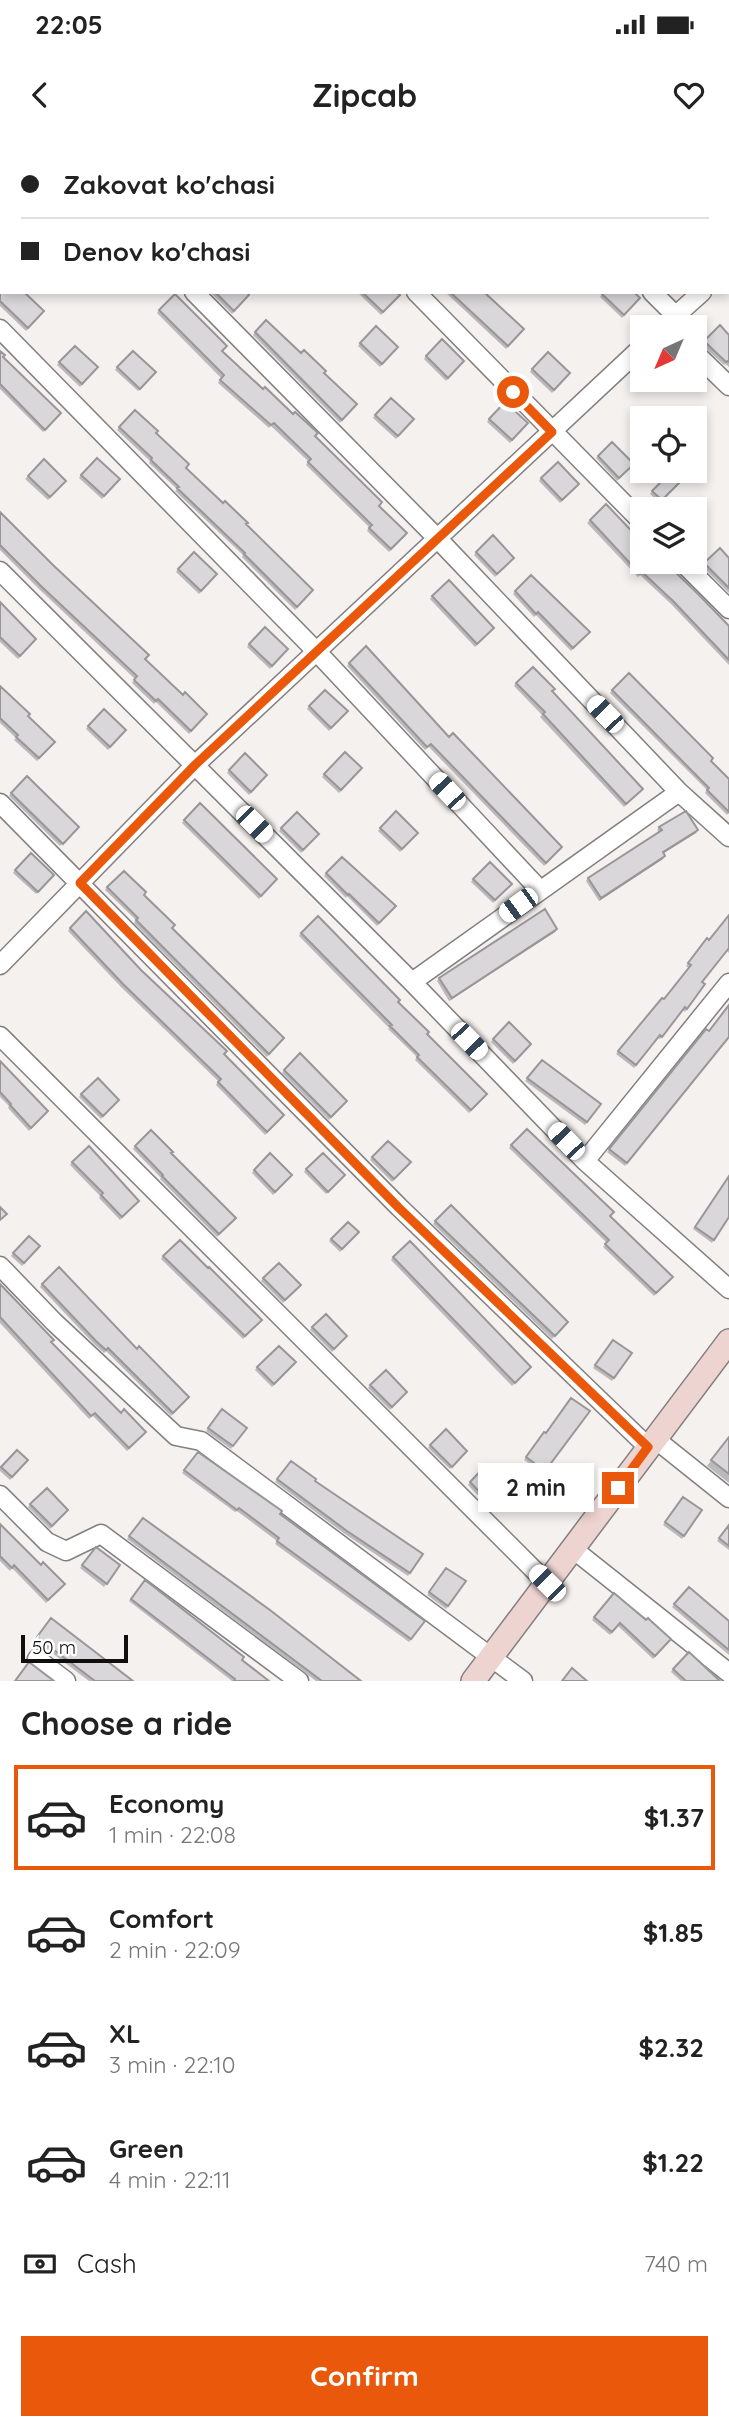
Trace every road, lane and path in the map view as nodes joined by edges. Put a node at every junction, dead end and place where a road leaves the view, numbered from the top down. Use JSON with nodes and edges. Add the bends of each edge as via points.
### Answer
{"nodes":[{"id":1,"x":196,"y":294,"type":"edge"},
{"id":2,"x":418,"y":294,"type":"edge"},
{"id":3,"x":653,"y":294,"type":"edge"},
{"id":4,"x":700,"y":294,"type":"edge"},
{"id":5,"x":664,"y":315,"type":"edge"},
{"id":6,"x":678,"y":315,"type":"edge"},
{"id":7,"x":0,"y":329,"type":"edge"},
{"id":8,"x":630,"y":358,"type":"edge"},
{"id":9,"x":707,"y":365,"type":"edge"},
{"id":10,"x":729,"y":387,"type":"edge"},
{"id":11,"x":552,"y":432,"type":"junction"},
{"id":12,"x":630,"y":510,"type":"edge"},
{"id":13,"x":438,"y":538,"type":"junction"},
{"id":14,"x":0,"y":571,"type":"edge"},
{"id":15,"x":694,"y":574,"type":"edge"},
{"id":16,"x":729,"y":609,"type":"edge"},
{"id":17,"x":318,"y":653,"type":"junction"},
{"id":18,"x":195,"y":765,"type":"junction"},
{"id":19,"x":679,"y":792,"type":"junction"},
{"id":20,"x":0,"y":803,"type":"edge"},
{"id":21,"x":729,"y":837,"type":"edge"},
{"id":22,"x":80,"y":883,"type":"junction"},
{"id":23,"x":539,"y":889,"type":"junction"},
{"id":24,"x":0,"y":965,"type":"edge"},
{"id":25,"x":412,"y":982,"type":"junction"},
{"id":26,"x":729,"y":983,"type":"edge"},
{"id":27,"x":0,"y":1036,"type":"edge"},
{"id":28,"x":585,"y":1161,"type":"junction"},
{"id":29,"x":0,"y":1266,"type":"edge"},
{"id":30,"x":729,"y":1289,"type":"edge"},
{"id":31,"x":729,"y":1341,"type":"edge"},
{"id":32,"x":651,"y":1443,"type":"junction"},
{"id":33,"x":0,"y":1495,"type":"edge"},
{"id":34,"x":729,"y":1499,"type":"edge"},
{"id":35,"x":573,"y":1549,"type":"junction"},
{"id":36,"x":547,"y":1583,"type":"junction"},
{"id":37,"x":492,"y":1656,"type":"junction"},
{"id":38,"x":37,"y":1659,"type":"dead end"},
{"id":39,"x":729,"y":1673,"type":"edge"},
{"id":40,"x":66,"y":1681,"type":"edge"},
{"id":41,"x":299,"y":1681,"type":"edge"},
{"id":42,"x":473,"y":1681,"type":"edge"},
{"id":43,"x":523,"y":1681,"type":"edge"}],
"edges":[{"from":1,"to":13,"type":"street"},
{"from":2,"to":11,"type":"street"},
{"from":3,"to":5,"type":"street"},
{"from":4,"to":6,"type":"street"},
{"from":7,"to":17,"type":"street"},
{"from":8,"to":11,"type":"street"},
{"from":9,"to":10,"type":"street"},
{"from":11,"to":12,"type":"street"},
{"from":11,"to":13,"type":"street"},
{"from":13,"to":17,"type":"street"},
{"from":13,"to":19,"type":"street"},
{"from":14,"to":18,"type":"street"},
{"from":15,"to":16,"type":"street"},
{"from":17,"to":18,"type":"street"},
{"from":17,"to":23,"type":"street"},
{"from":18,"to":22,"type":"street"},
{"from":18,"to":25,"type":"street"},
{"from":19,"to":21,"type":"street"},
{"from":19,"to":23,"type":"street"},
{"from":20,"to":22,"type":"street"},
{"from":22,"to":24,"type":"street"},
{"from":22,"to":32,"type":"street","via":[[399,1208]]},
{"from":23,"to":25,"type":"street"},
{"from":25,"to":28,"type":"street"},
{"from":26,"to":28,"type":"street"},
{"from":27,"to":36,"type":"street"},
{"from":28,"to":30,"type":"street"},
{"from":29,"to":37,"type":"street","via":[[176,1436],[201,1441]]},
{"from":31,"to":32,"type":"street"},
{"from":32,"to":34,"type":"street"},
{"from":32,"to":35,"type":"street"},
{"from":33,"to":41,"type":"street","via":[[47,1542],[66,1551],[102,1534]]},
{"from":35,"to":36,"type":"street"},
{"from":35,"to":39,"type":"street"},
{"from":36,"to":37,"type":"street"},
{"from":37,"to":42,"type":"street"},
{"from":37,"to":43,"type":"street"},
{"from":38,"to":40,"type":"street"}]}
